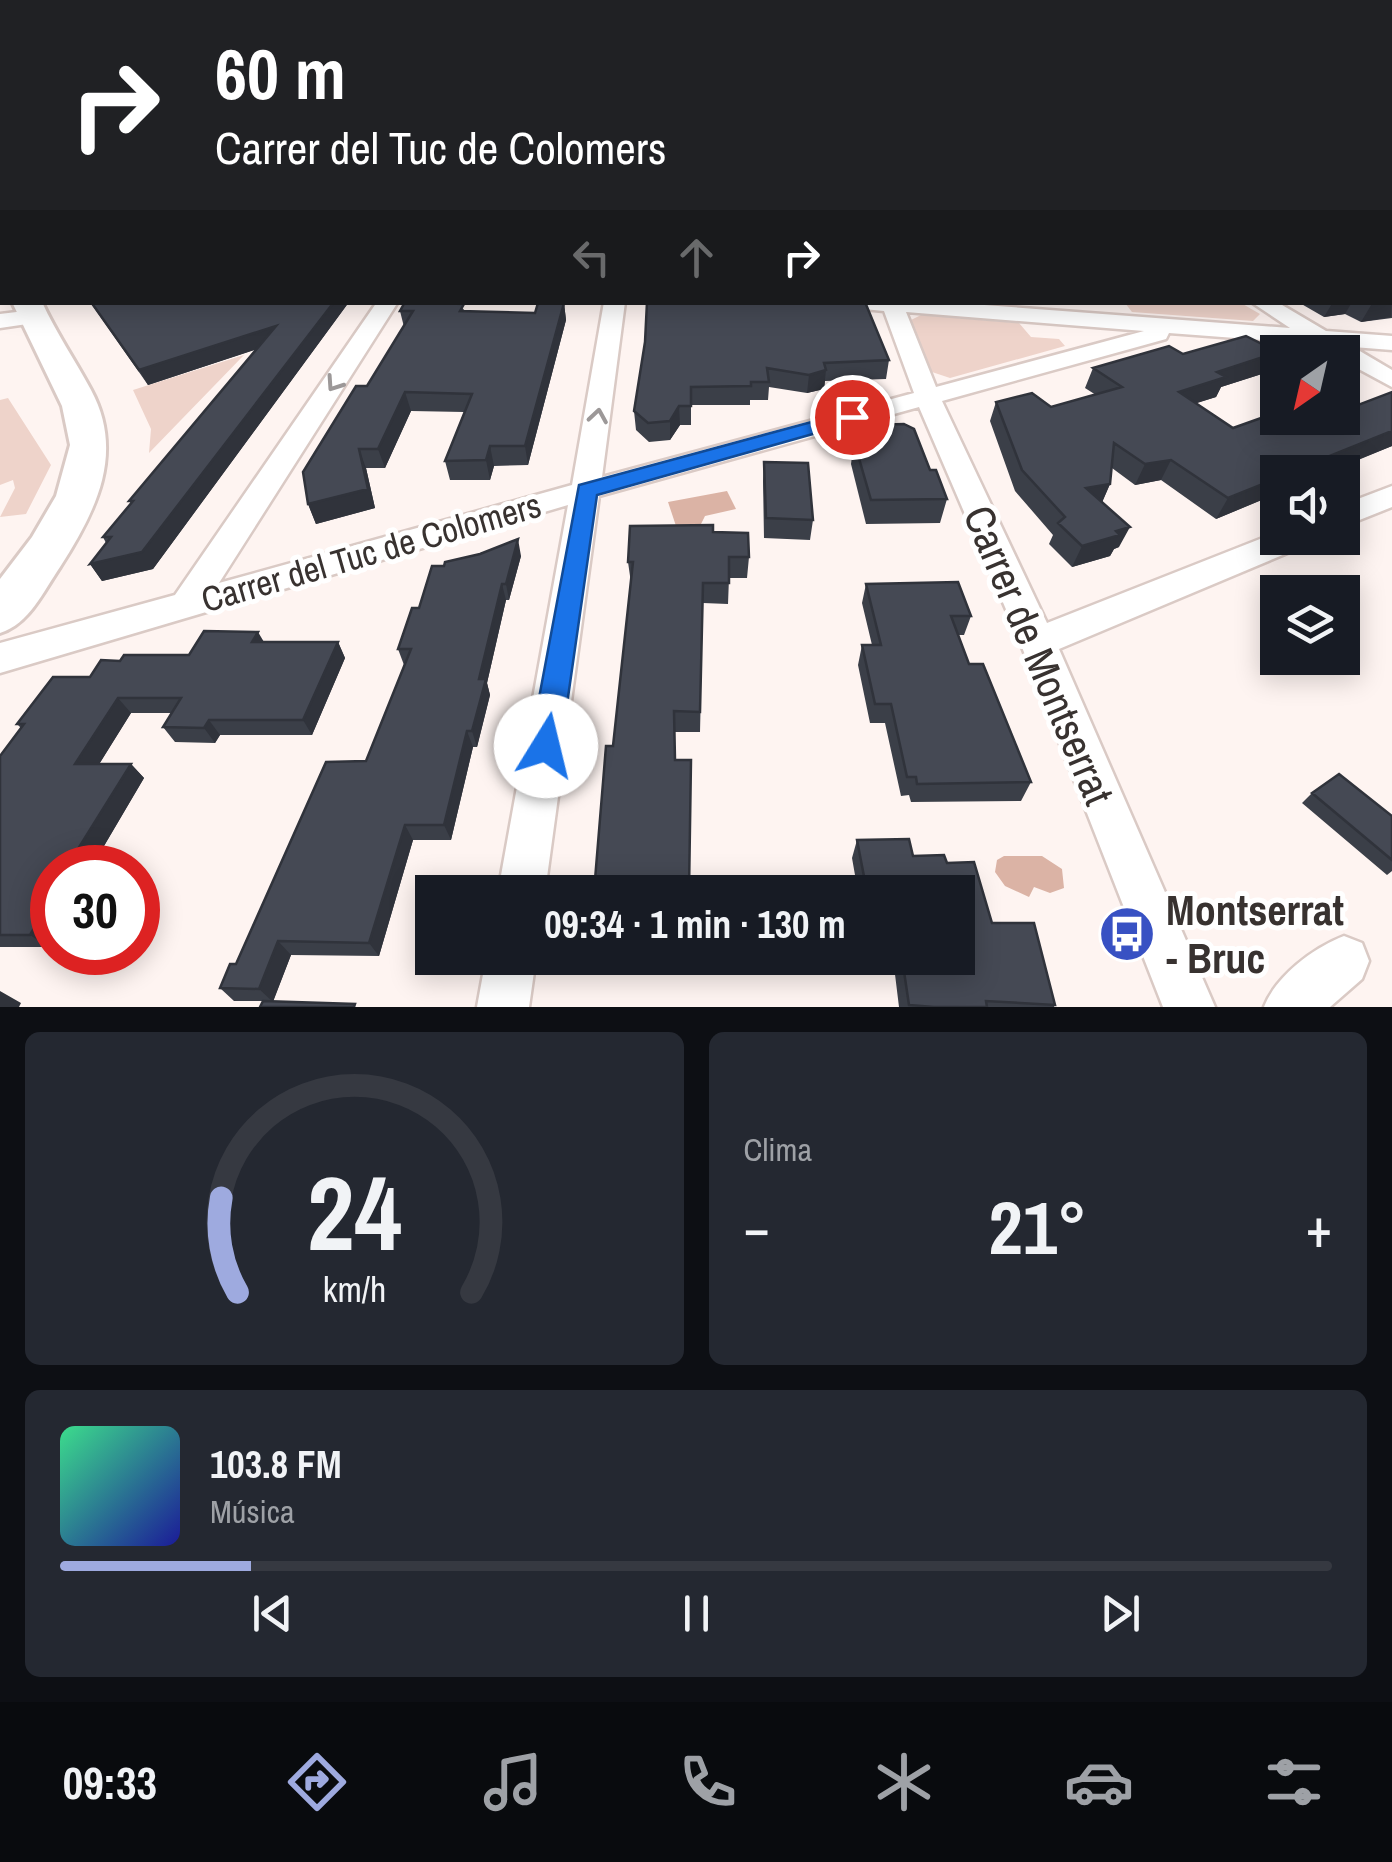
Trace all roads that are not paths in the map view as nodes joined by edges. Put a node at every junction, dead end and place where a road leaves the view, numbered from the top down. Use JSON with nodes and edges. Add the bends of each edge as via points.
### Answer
{"nodes":[{"id":1,"x":386,"y":305,"type":"edge"},
{"id":2,"x":615,"y":305,"type":"edge"},
{"id":3,"x":891,"y":305,"type":"edge"},
{"id":4,"x":902,"y":305,"type":"edge"},
{"id":5,"x":1265,"y":305,"type":"edge"},
{"id":6,"x":20,"y":313,"type":"edge"},
{"id":7,"x":1059,"y":319,"type":"junction"},
{"id":8,"x":1132,"y":325,"type":"junction"},
{"id":9,"x":1158,"y":327,"type":"junction"},
{"id":10,"x":1277,"y":335,"type":"edge"},
{"id":11,"x":1317,"y":335,"type":"edge"},
{"id":12,"x":1360,"y":341,"type":"edge"},
{"id":13,"x":1392,"y":343,"type":"edge"},
{"id":14,"x":1095,"y":351,"type":"junction"},
{"id":15,"x":1360,"y":361,"type":"edge"},
{"id":16,"x":1392,"y":380,"type":"edge"},
{"id":17,"x":927,"y":396,"type":"junction"},
{"id":18,"x":587,"y":490,"type":"junction"},
{"id":19,"x":1392,"y":496,"type":"edge"},
{"id":20,"x":1360,"y":509,"type":"edge"},
{"id":21,"x":1260,"y":551,"type":"edge"},
{"id":22,"x":186,"y":605,"type":"junction"},
{"id":23,"x":0,"y":614,"type":"edge"},
{"id":24,"x":1038,"y":642,"type":"junction"},
{"id":25,"x":0,"y":658,"type":"edge"},
{"id":26,"x":525,"y":875,"type":"edge"},
{"id":27,"x":1344,"y":961,"type":"dead end"},
{"id":28,"x":508,"y":975,"type":"edge"},
{"id":29,"x":503,"y":1007,"type":"edge"},
{"id":30,"x":1189,"y":1007,"type":"edge"},
{"id":31,"x":1290,"y":1007,"type":"edge"}],
"edges":[{"from":1,"to":22,"type":"street","one_way":true},
{"from":18,"to":2,"type":"street","one_way":true},
{"from":3,"to":17,"type":"street","name":"Carrer de Montserrat"},
{"from":4,"to":7,"type":"street"},
{"from":5,"to":11,"type":"street"},
{"from":6,"to":23,"type":"street","via":[[87,423],[91,456],[83,485]]},
{"from":7,"to":8,"type":"street"},
{"from":7,"to":14,"type":"street"},
{"from":8,"to":9,"type":"street"},
{"from":8,"to":14,"type":"street","name":"Carrer del Tuc de Colomers"},
{"from":9,"to":10,"type":"street"},
{"from":9,"to":14,"type":"street","name":"Carrer del Tuc de Colomers","via":[[1158,334]]},
{"from":12,"to":13,"type":"street"},
{"from":14,"to":17,"type":"street","name":"Carrer del Tuc de Colomers"},
{"from":15,"to":16,"type":"street"},
{"from":17,"to":18,"type":"street","name":"Carrer del Tuc de Colomers"},
{"from":17,"to":24,"type":"street","name":"Carrer de Montserrat"},
{"from":18,"to":22,"type":"street","name":"Carrer del Tuc de Colomers"},
{"from":18,"to":26,"type":"street"},
{"from":19,"to":20,"type":"street"},
{"from":21,"to":24,"type":"street"},
{"from":22,"to":25,"type":"street","name":"Carrer del Tuc de Colomers"},
{"from":24,"to":30,"type":"street","name":"Carrer de Montserrat"},
{"from":27,"to":31,"type":"street"},
{"from":28,"to":29,"type":"street"}]}
